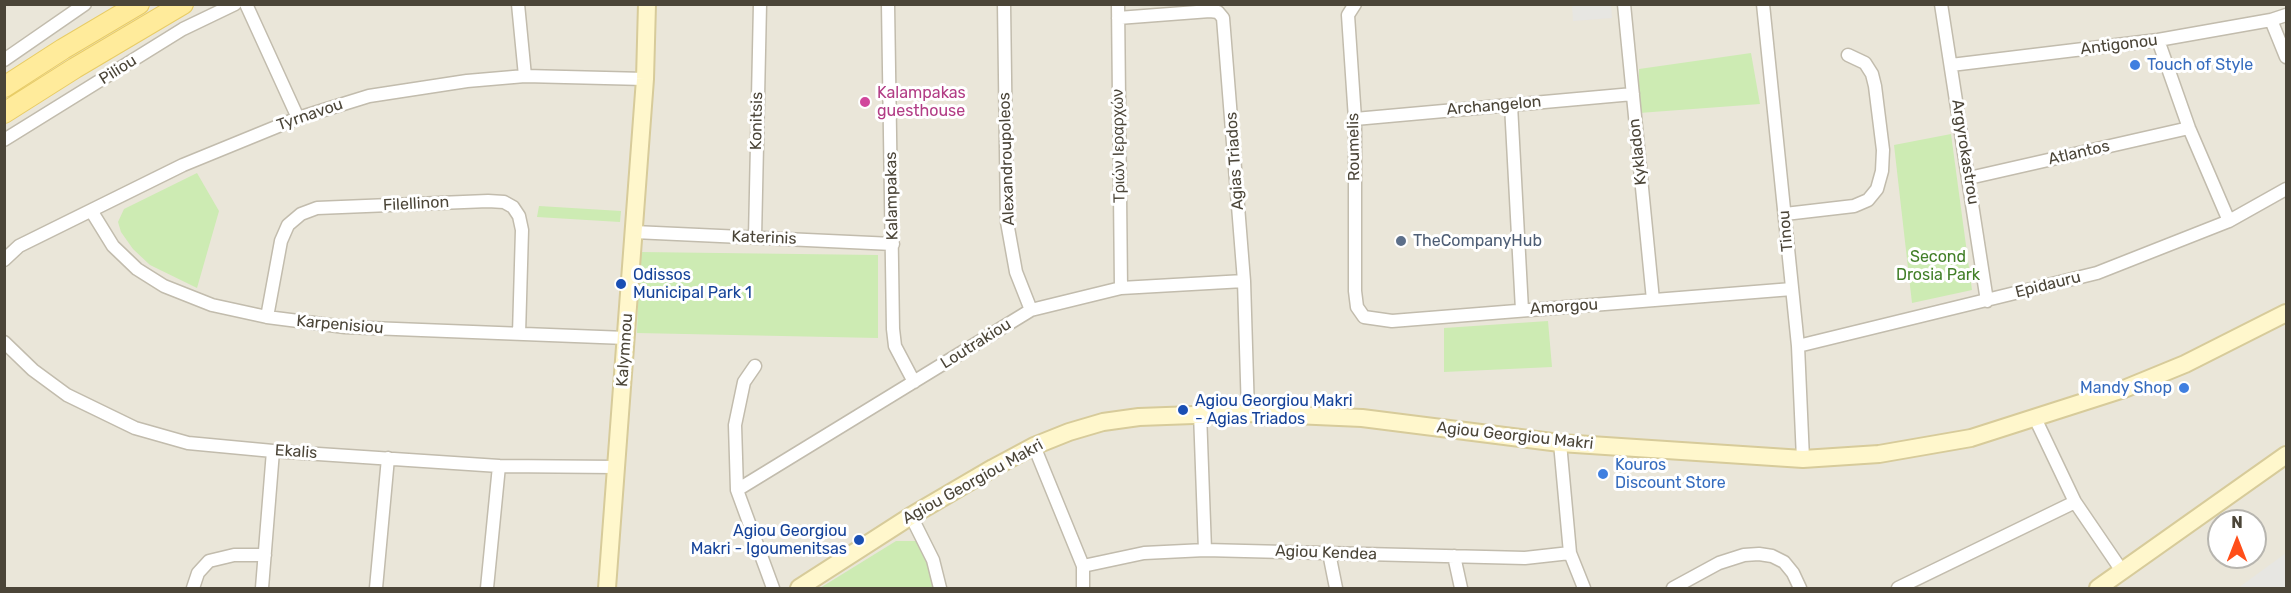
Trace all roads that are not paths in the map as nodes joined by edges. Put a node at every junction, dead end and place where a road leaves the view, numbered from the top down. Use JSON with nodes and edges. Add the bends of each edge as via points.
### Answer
{"nodes":[{"id":1,"x":85,"y":4,"type":"edge"},
{"id":2,"x":139,"y":4,"type":"edge"},
{"id":3,"x":183,"y":4,"type":"edge"},
{"id":4,"x":235,"y":4,"type":"edge"},
{"id":5,"x":246,"y":4,"type":"edge"},
{"id":6,"x":518,"y":4,"type":"edge"},
{"id":7,"x":647,"y":4,"type":"edge"},
{"id":8,"x":760,"y":4,"type":"edge"},
{"id":9,"x":888,"y":4,"type":"edge"},
{"id":10,"x":1004,"y":4,"type":"edge"},
{"id":11,"x":1118,"y":4,"type":"edge"},
{"id":12,"x":1355,"y":4,"type":"edge"},
{"id":13,"x":1624,"y":4,"type":"edge"},
{"id":14,"x":1763,"y":4,"type":"edge"},
{"id":15,"x":1941,"y":4,"type":"edge"},
{"id":16,"x":70,"y":8,"type":"edge"},
{"id":17,"x":2286,"y":15,"type":"edge"},
{"id":18,"x":1118,"y":18,"type":"junction"},
{"id":19,"x":2271,"y":20,"type":"junction"},
{"id":20,"x":2158,"y":40,"type":"junction"},
{"id":21,"x":1848,"y":55,"type":"dead end"},
{"id":22,"x":2286,"y":57,"type":"edge"},
{"id":23,"x":4,"y":60,"type":"edge"},
{"id":24,"x":1951,"y":65,"type":"junction"},
{"id":25,"x":525,"y":76,"type":"junction"},
{"id":26,"x":645,"y":80,"type":"junction"},
{"id":27,"x":4,"y":87,"type":"edge"},
{"id":28,"x":1633,"y":94,"type":"junction"},
{"id":29,"x":1511,"y":105,"type":"junction"},
{"id":30,"x":4,"y":113,"type":"edge"},
{"id":31,"x":298,"y":118,"type":"junction"},
{"id":32,"x":1355,"y":119,"type":"junction"},
{"id":33,"x":2189,"y":128,"type":"junction"},
{"id":34,"x":4,"y":140,"type":"edge"},
{"id":35,"x":1969,"y":178,"type":"junction"},
{"id":36,"x":2286,"y":189,"type":"edge"},
{"id":37,"x":92,"y":212,"type":"junction"},
{"id":38,"x":1785,"y":214,"type":"junction"},
{"id":39,"x":2229,"y":221,"type":"junction"},
{"id":40,"x":634,"y":232,"type":"junction"},
{"id":41,"x":755,"y":238,"type":"junction"},
{"id":42,"x":893,"y":244,"type":"junction"},
{"id":43,"x":4,"y":260,"type":"edge"},
{"id":44,"x":1244,"y":281,"type":"junction"},
{"id":45,"x":1121,"y":288,"type":"junction"},
{"id":46,"x":1792,"y":289,"type":"junction"},
{"id":47,"x":1355,"y":291,"type":"joint"},
{"id":48,"x":1653,"y":300,"type":"junction"},
{"id":49,"x":1988,"y":300,"type":"junction"},
{"id":50,"x":1031,"y":310,"type":"junction"},
{"id":51,"x":1522,"y":310,"type":"junction"},
{"id":52,"x":2286,"y":313,"type":"edge"},
{"id":53,"x":267,"y":317,"type":"junction"},
{"id":54,"x":519,"y":334,"type":"junction"},
{"id":55,"x":626,"y":338,"type":"junction"},
{"id":56,"x":4,"y":342,"type":"edge"},
{"id":57,"x":1798,"y":346,"type":"junction"},
{"id":58,"x":755,"y":366,"type":"dead end"},
{"id":59,"x":914,"y":382,"type":"junction"},
{"id":60,"x":1248,"y":412,"type":"junction"},
{"id":61,"x":1200,"y":413,"type":"junction"},
{"id":62,"x":2035,"y":418,"type":"junction"},
{"id":63,"x":1560,"y":443,"type":"junction"},
{"id":64,"x":1034,"y":446,"type":"junction"},
{"id":65,"x":273,"y":451,"type":"junction"},
{"id":66,"x":2286,"y":455,"type":"edge"},
{"id":67,"x":388,"y":458,"type":"junction"},
{"id":68,"x":1803,"y":459,"type":"junction"},
{"id":69,"x":499,"y":466,"type":"junction"},
{"id":70,"x":617,"y":467,"type":"junction"},
{"id":71,"x":737,"y":490,"type":"junction"},
{"id":72,"x":2075,"y":502,"type":"junction"},
{"id":73,"x":911,"y":516,"type":"junction"},
{"id":74,"x":1205,"y":550,"type":"junction"},
{"id":75,"x":1329,"y":553,"type":"junction"},
{"id":76,"x":1570,"y":553,"type":"junction"},
{"id":77,"x":265,"y":555,"type":"junction"},
{"id":78,"x":1454,"y":556,"type":"junction"},
{"id":79,"x":1083,"y":566,"type":"junction"},
{"id":80,"x":2122,"y":571,"type":"junction"},
{"id":81,"x":193,"y":588,"type":"edge"},
{"id":82,"x":262,"y":588,"type":"edge"},
{"id":83,"x":376,"y":588,"type":"edge"},
{"id":84,"x":487,"y":588,"type":"edge"},
{"id":85,"x":607,"y":588,"type":"edge"},
{"id":86,"x":773,"y":588,"type":"edge"},
{"id":87,"x":799,"y":588,"type":"edge"},
{"id":88,"x":940,"y":588,"type":"edge"},
{"id":89,"x":1083,"y":588,"type":"edge"},
{"id":90,"x":1336,"y":588,"type":"edge"},
{"id":91,"x":1461,"y":588,"type":"edge"},
{"id":92,"x":1584,"y":588,"type":"edge"},
{"id":93,"x":1673,"y":588,"type":"edge"},
{"id":94,"x":1800,"y":588,"type":"edge"},
{"id":95,"x":1898,"y":588,"type":"edge"},
{"id":96,"x":2098,"y":588,"type":"edge"}],
"edges":[{"from":1,"to":16,"type":"street"},
{"from":2,"to":27,"type":"main road"},
{"from":3,"to":30,"type":"main road"},
{"from":4,"to":34,"type":"street","name":"Piliou","via":[[183,29]]},
{"from":5,"to":31,"type":"street"},
{"from":6,"to":25,"type":"street"},
{"from":7,"to":26,"type":"street","name":"Kalymnou"},
{"from":8,"to":41,"type":"street","name":"Konitsis"},
{"from":9,"to":42,"type":"street","name":"Kalampakas"},
{"from":10,"to":50,"type":"street","name":"Alexandroupoleos","via":[[1007,222],[1016,272]]},
{"from":11,"to":18,"type":"street","name":"Τριών Ιεραρχών"},
{"from":12,"to":32,"type":"street","name":"Roumelis","via":[[1348,15]]},
{"from":13,"to":28,"type":"street","name":"Kykladon"},
{"from":14,"to":38,"type":"street","name":"Tinou"},
{"from":15,"to":24,"type":"street","name":"Argyrokastrou"},
{"from":16,"to":23,"type":"street"},
{"from":17,"to":19,"type":"street","name":"Antigonou"},
{"from":18,"to":44,"type":"street","name":"Agias Triados","via":[[1210,11],[1223,18]]},
{"from":18,"to":45,"type":"street","name":"Τριών Ιεραρχών"},
{"from":19,"to":20,"type":"street","name":"Antigonou"},
{"from":19,"to":22,"type":"street"},
{"from":20,"to":24,"type":"street","name":"Antigonou"},
{"from":20,"to":33,"type":"street"},
{"from":21,"to":38,"type":"street","via":[[1865,63],[1875,86],[1883,150],[1877,189],[1868,200],[1854,206]]},
{"from":24,"to":35,"type":"street","name":"Argyrokastrou"},
{"from":25,"to":26,"type":"street","name":"Tyrnavou"},
{"from":25,"to":31,"type":"street","name":"Tyrnavou","via":[[369,96]]},
{"from":26,"to":40,"type":"street","name":"Kalymnou"},
{"from":28,"to":29,"type":"street","name":"Archangelon"},
{"from":28,"to":48,"type":"street","name":"Kykladon"},
{"from":29,"to":32,"type":"street","name":"Archangelon"},
{"from":29,"to":51,"type":"street"},
{"from":31,"to":37,"type":"street","name":"Tyrnavou","via":[[183,165]]},
{"from":32,"to":47,"type":"street","name":"Roumelis"},
{"from":33,"to":35,"type":"street","name":"Atlantos"},
{"from":33,"to":39,"type":"street"},
{"from":35,"to":49,"type":"street","name":"Argyrokastrou"},
{"from":36,"to":39,"type":"street","name":"Epidauru"},
{"from":37,"to":43,"type":"street","name":"Tyrnavou","via":[[19,246]]},
{"from":37,"to":53,"type":"street","name":"Karpenisiou","via":[[113,246],[137,269],[164,286],[212,305]]},
{"from":38,"to":46,"type":"street","name":"Tinou"},
{"from":39,"to":49,"type":"street","name":"Epidauru","via":[[2097,273]]},
{"from":40,"to":41,"type":"street","name":"Katerinis"},
{"from":40,"to":55,"type":"street","name":"Kalymnou"},
{"from":41,"to":42,"type":"street","name":"Katerinis"},
{"from":42,"to":59,"type":"street","name":"Kalampakas","via":[[895,346]]},
{"from":44,"to":45,"type":"street","name":"Loutrakiou"},
{"from":44,"to":60,"type":"street","name":"Agias Triados"},
{"from":45,"to":50,"type":"street","name":"Loutrakiou"},
{"from":46,"to":48,"type":"street","name":"Amorgou"},
{"from":46,"to":57,"type":"street","name":"Tinou"},
{"from":47,"to":51,"type":"street","name":"Amorgou","via":[[1357,307],[1364,317],[1375,320]]},
{"from":48,"to":51,"type":"street","name":"Amorgou"},
{"from":49,"to":57,"type":"street","name":"Epidauru"},
{"from":50,"to":59,"type":"street","name":"Loutrakiou"},
{"from":52,"to":62,"type":"street","name":"Agiou Georgiou Makri","via":[[2124,390]]},
{"from":53,"to":54,"type":"street","name":"Karpenisiou","via":[[345,327]]},
{"from":53,"to":54,"type":"street","name":"Filellinon","via":[[281,241],[288,225],[301,214],[317,208],[504,202],[519,216],[522,230]]},
{"from":54,"to":55,"type":"street","name":"Karpenisiou"},
{"from":55,"to":70,"type":"street","name":"Kalymnou"},
{"from":56,"to":65,"type":"street","name":"Ekalis","via":[[67,395],[135,428],[188,443]]},
{"from":57,"to":68,"type":"street","name":"Tinou"},
{"from":58,"to":71,"type":"street","via":[[744,382],[735,425]]},
{"from":59,"to":71,"type":"street","name":"Loutrakiou"},
{"from":60,"to":61,"type":"street","name":"Agiou Georgiou Makri"},
{"from":60,"to":63,"type":"street","name":"Agiou Georgiou Makri","via":[[1362,418]]},
{"from":61,"to":64,"type":"street","name":"Agiou Georgiou Makri","via":[[1103,422]]},
{"from":61,"to":74,"type":"street"},
{"from":62,"to":68,"type":"street","name":"Agiou Georgiou Makri","via":[[1971,438],[1879,454]]},
{"from":62,"to":72,"type":"street"},
{"from":63,"to":68,"type":"street","name":"Agiou Georgiou Makri"},
{"from":63,"to":76,"type":"street"},
{"from":64,"to":73,"type":"street","name":"Agiou Georgiou Makri"},
{"from":64,"to":79,"type":"street"},
{"from":65,"to":67,"type":"street","name":"Ekalis"},
{"from":65,"to":77,"type":"street"},
{"from":66,"to":80,"type":"street"},
{"from":67,"to":69,"type":"street","name":"Ekalis"},
{"from":67,"to":83,"type":"street"},
{"from":69,"to":70,"type":"street","name":"Ekalis"},
{"from":69,"to":84,"type":"street"},
{"from":70,"to":85,"type":"street","name":"Kalymnou"},
{"from":71,"to":86,"type":"street"},
{"from":72,"to":80,"type":"street"},
{"from":72,"to":95,"type":"street"},
{"from":73,"to":87,"type":"street","name":"Agiou Georgiou Makri"},
{"from":73,"to":88,"type":"street","via":[[933,560]]},
{"from":74,"to":75,"type":"street","name":"Agiou Kendea"},
{"from":74,"to":79,"type":"street","name":"Agiou Kendea","via":[[1144,553]]},
{"from":75,"to":78,"type":"street","name":"Agiou Kendea"},
{"from":75,"to":90,"type":"street"},
{"from":76,"to":78,"type":"street","name":"Agiou Kendea","via":[[1526,558]]},
{"from":76,"to":92,"type":"street"},
{"from":77,"to":81,"type":"street","via":[[234,555],[209,561],[198,573]]},
{"from":77,"to":82,"type":"street"},
{"from":78,"to":91,"type":"street"},
{"from":79,"to":89,"type":"street"},
{"from":80,"to":96,"type":"street"},
{"from":93,"to":94,"type":"street","via":[[1719,563],[1759,554],[1784,562]]}]}
